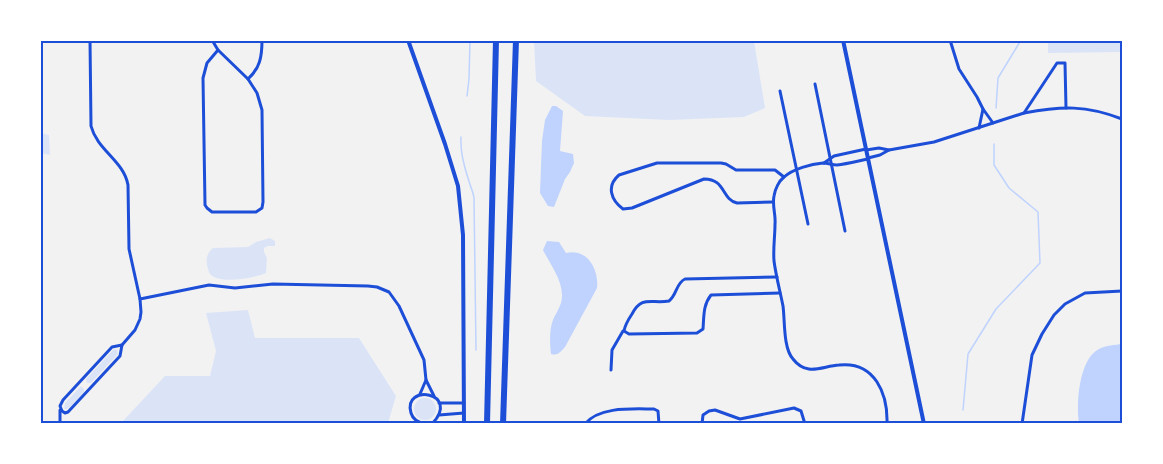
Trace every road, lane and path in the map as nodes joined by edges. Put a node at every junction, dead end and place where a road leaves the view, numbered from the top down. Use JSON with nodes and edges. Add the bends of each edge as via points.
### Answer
{"nodes":[{"id":1,"x":90,"y":40,"type":"edge"},
{"id":2,"x":212,"y":40,"type":"edge"},
{"id":3,"x":262,"y":40,"type":"edge"},
{"id":4,"x":408,"y":40,"type":"edge"},
{"id":5,"x":496,"y":40,"type":"edge"},
{"id":6,"x":516,"y":40,"type":"edge"},
{"id":7,"x":843,"y":40,"type":"edge"},
{"id":8,"x":950,"y":40,"type":"edge"},
{"id":9,"x":218,"y":50,"type":"junction"},
{"id":10,"x":248,"y":79,"type":"junction"},
{"id":11,"x":815,"y":84,"type":"dead end"},
{"id":12,"x":780,"y":91,"type":"dead end"},
{"id":13,"x":1066,"y":108,"type":"junction"},
{"id":14,"x":983,"y":109,"type":"junction"},
{"id":15,"x":1024,"y":113,"type":"junction"},
{"id":16,"x":1122,"y":119,"type":"edge"},
{"id":17,"x":993,"y":123,"type":"junction"},
{"id":18,"x":979,"y":128,"type":"junction"},
{"id":19,"x":866,"y":150,"type":"junction"},
{"id":20,"x":889,"y":150,"type":"junction"},
{"id":21,"x":830,"y":158,"type":"junction"},
{"id":22,"x":868,"y":159,"type":"junction"},
{"id":23,"x":824,"y":163,"type":"junction"},
{"id":24,"x":831,"y":165,"type":"junction"},
{"id":25,"x":796,"y":170,"type":"junction"},
{"id":26,"x":784,"y":177,"type":"junction"},
{"id":27,"x":774,"y":202,"type":"junction"},
{"id":28,"x":808,"y":224,"type":"dead end"},
{"id":29,"x":845,"y":231,"type":"dead end"},
{"id":30,"x":777,"y":277,"type":"junction"},
{"id":31,"x":1122,"y":291,"type":"edge"},
{"id":32,"x":781,"y":293,"type":"junction"},
{"id":33,"x":140,"y":299,"type":"junction"},
{"id":34,"x":624,"y":330,"type":"junction"},
{"id":35,"x":122,"y":345,"type":"junction"},
{"id":36,"x":611,"y":369,"type":"dead end"},
{"id":37,"x":426,"y":380,"type":"junction"},
{"id":38,"x":420,"y":394,"type":"junction"},
{"id":39,"x":434,"y":396,"type":"junction"},
{"id":40,"x":439,"y":403,"type":"junction"},
{"id":41,"x":464,"y":404,"type":"junction"},
{"id":42,"x":60,"y":406,"type":"junction"},
{"id":43,"x":67,"y":412,"type":"junction"},
{"id":44,"x":464,"y":414,"type":"junction"},
{"id":45,"x":439,"y":415,"type":"junction"},
{"id":46,"x":60,"y":422,"type":"edge"},
{"id":47,"x":420,"y":423,"type":"edge"},
{"id":48,"x":426,"y":423,"type":"edge"},
{"id":49,"x":432,"y":423,"type":"edge"},
{"id":50,"x":464,"y":423,"type":"edge"},
{"id":51,"x":487,"y":423,"type":"edge"},
{"id":52,"x":503,"y":423,"type":"edge"},
{"id":53,"x":585,"y":423,"type":"edge"},
{"id":54,"x":659,"y":423,"type":"edge"},
{"id":55,"x":702,"y":423,"type":"edge"},
{"id":56,"x":805,"y":423,"type":"edge"},
{"id":57,"x":887,"y":423,"type":"edge"},
{"id":58,"x":924,"y":423,"type":"edge"},
{"id":59,"x":1022,"y":423,"type":"edge"}],
"edges":[{"from":1,"to":33,"type":"street","via":[[91,126],[97,140],[123,170],[128,185],[129,249]]},
{"from":2,"to":9,"type":"street"},
{"from":3,"to":10,"type":"street","via":[[260,62]]},
{"from":4,"to":41,"type":"street","via":[[458,186],[464,235]]},
{"from":5,"to":51,"type":"highway"},
{"from":6,"to":52,"type":"highway"},
{"from":7,"to":19,"type":"street"},
{"from":8,"to":14,"type":"street","via":[[959,69]]},
{"from":9,"to":10,"type":"street"},
{"from":9,"to":10,"type":"street","via":[[207,63],[203,78],[204,201],[213,212],[256,212],[263,202],[262,110]]},
{"from":11,"to":21,"type":"street"},
{"from":12,"to":25,"type":"street"},
{"from":13,"to":15,"type":"street"},
{"from":13,"to":15,"type":"street","via":[[1065,63],[1057,63]]},
{"from":13,"to":16,"type":"street","via":[[1092,109]]},
{"from":14,"to":17,"type":"street"},
{"from":14,"to":18,"type":"street"},
{"from":15,"to":17,"type":"street"},
{"from":17,"to":18,"type":"street"},
{"from":18,"to":20,"type":"street"},
{"from":19,"to":20,"type":"street"},
{"from":19,"to":21,"type":"street"},
{"from":19,"to":22,"type":"street"},
{"from":20,"to":22,"type":"street"},
{"from":21,"to":23,"type":"street"},
{"from":21,"to":24,"type":"street"},
{"from":22,"to":24,"type":"street"},
{"from":22,"to":58,"type":"street"},
{"from":23,"to":24,"type":"street"},
{"from":23,"to":25,"type":"street"},
{"from":24,"to":29,"type":"street"},
{"from":25,"to":26,"type":"street"},
{"from":25,"to":28,"type":"street"},
{"from":26,"to":27,"type":"street"},
{"from":26,"to":27,"type":"street","via":[[777,171],[736,170],[724,163],[660,163],[620,175],[610,186],[623,209],[704,179],[719,184],[728,199],[737,203]]},
{"from":27,"to":30,"type":"street"},
{"from":30,"to":32,"type":"street"},
{"from":30,"to":34,"type":"street","via":[[685,279],[669,301],[638,304]]},
{"from":31,"to":59,"type":"street","via":[[1084,293],[1054,315],[1032,355]]},
{"from":32,"to":34,"type":"street","via":[[711,295],[704,309],[703,328],[697,333],[629,334]]},
{"from":32,"to":57,"type":"street","via":[[793,360],[808,369],[844,364],[867,372],[882,389]]},
{"from":33,"to":35,"type":"street","via":[[140,319]]},
{"from":33,"to":37,"type":"street","via":[[210,285],[377,287],[388,292],[399,306],[424,360]]},
{"from":34,"to":36,"type":"street","via":[[612,350]]},
{"from":35,"to":42,"type":"street","via":[[112,346]]},
{"from":35,"to":43,"type":"street","via":[[120,356]]},
{"from":37,"to":38,"type":"street"},
{"from":37,"to":39,"type":"street"},
{"from":38,"to":39,"type":"street"},
{"from":38,"to":47,"type":"street","via":[[410,408]]},
{"from":39,"to":40,"type":"street"},
{"from":40,"to":41,"type":"street"},
{"from":40,"to":45,"type":"street"},
{"from":41,"to":44,"type":"street"},
{"from":42,"to":43,"type":"street"},
{"from":42,"to":46,"type":"street"},
{"from":43,"to":46,"type":"street"},
{"from":44,"to":45,"type":"street"},
{"from":44,"to":50,"type":"street"},
{"from":45,"to":49,"type":"street"},
{"from":47,"to":48,"type":"street"},
{"from":48,"to":49,"type":"street"},
{"from":53,"to":54,"type":"street","via":[[611,411],[654,409],[658,411]]},
{"from":55,"to":56,"type":"street","via":[[704,414],[711,410],[740,419],[794,408],[801,411]]}]}
